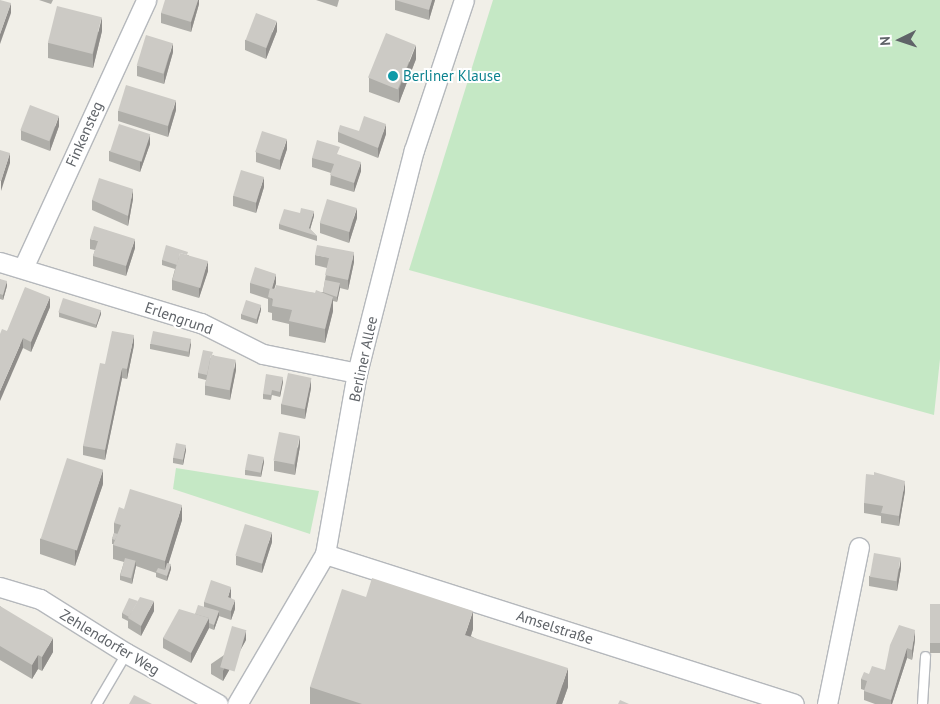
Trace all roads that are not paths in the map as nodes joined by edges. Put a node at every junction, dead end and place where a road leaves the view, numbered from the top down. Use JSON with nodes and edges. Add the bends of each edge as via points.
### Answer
{"nodes":[{"id":1,"x":146,"y":0,"type":"edge"},
{"id":2,"x":464,"y":0,"type":"edge"},
{"id":3,"x":0,"y":262,"type":"edge"},
{"id":4,"x":23,"y":268,"type":"junction"},
{"id":5,"x":357,"y":373,"type":"junction"},
{"id":6,"x":859,"y":547,"type":"dead end"},
{"id":7,"x":325,"y":554,"type":"junction"},
{"id":8,"x":0,"y":587,"type":"edge"},
{"id":9,"x":126,"y":653,"type":"junction"},
{"id":10,"x":924,"y":656,"type":"dead end"},
{"id":11,"x":787,"y":703,"type":"edge"},
{"id":12,"x":96,"y":704,"type":"edge"},
{"id":13,"x":218,"y":704,"type":"edge"},
{"id":14,"x":237,"y":704,"type":"edge"},
{"id":15,"x":827,"y":704,"type":"edge"},
{"id":16,"x":922,"y":704,"type":"edge"}],
"edges":[{"from":1,"to":4,"type":"street","name":"Finkensteg"},
{"from":2,"to":5,"type":"street","name":"Berliner Allee","via":[[414,150]]},
{"from":3,"to":4,"type":"street","name":"Erlengrund"},
{"from":4,"to":5,"type":"street","name":"Erlengrund","via":[[201,323],[263,354]]},
{"from":5,"to":7,"type":"street","name":"Berliner Allee"},
{"from":6,"to":15,"type":"street"},
{"from":7,"to":11,"type":"street","name":"Amselstraße"},
{"from":7,"to":14,"type":"street","name":"Berliner Allee"},
{"from":8,"to":9,"type":"street","name":"Zehlendorfer Weg","via":[[40,599]]},
{"from":9,"to":12,"type":"lane"},
{"from":9,"to":13,"type":"street","name":"Zehlendorfer Weg"},
{"from":10,"to":16,"type":"lane"}]}
